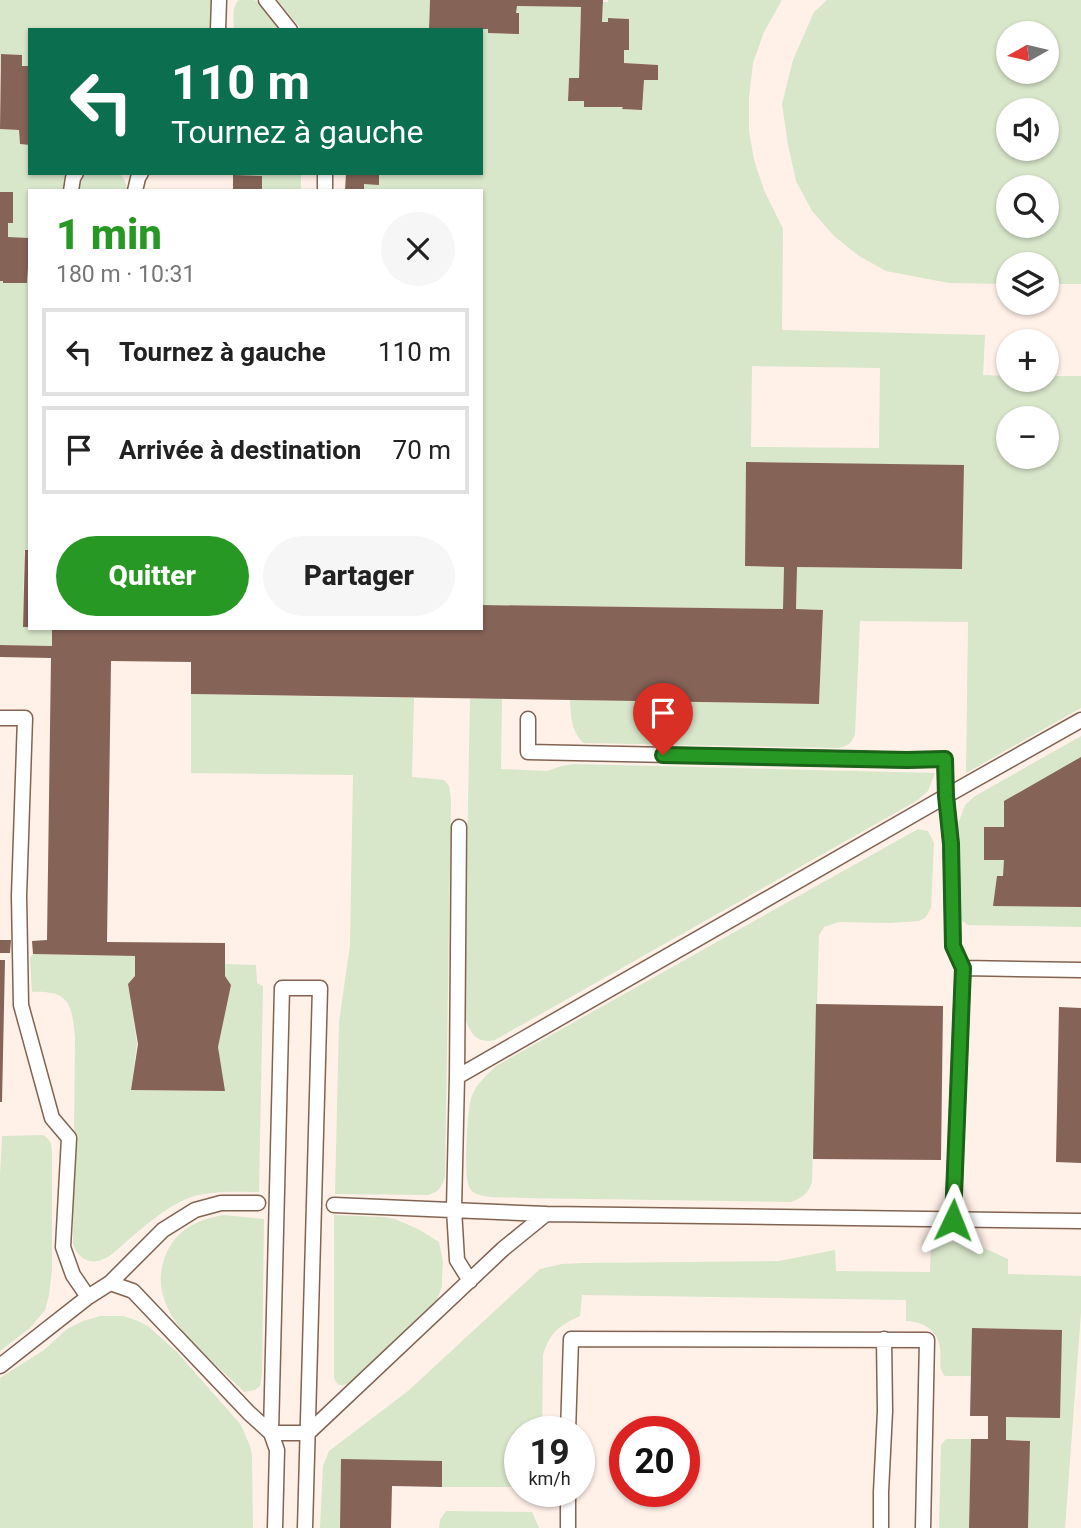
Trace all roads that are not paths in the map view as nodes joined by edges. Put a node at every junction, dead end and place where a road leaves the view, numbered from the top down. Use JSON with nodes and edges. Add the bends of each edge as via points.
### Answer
{"nodes":[{"id":1,"x":219,"y":0,"type":"edge"},
{"id":2,"x":266,"y":0,"type":"edge"},
{"id":3,"x":218,"y":28,"type":"edge"},
{"id":4,"x":288,"y":28,"type":"edge"},
{"id":5,"x":0,"y":718,"type":"edge"},
{"id":6,"x":528,"y":719,"type":"dead end"},
{"id":7,"x":1081,"y":720,"type":"edge"},
{"id":8,"x":946,"y":796,"type":"junction"},
{"id":9,"x":458,"y":827,"type":"dead end"},
{"id":10,"x":963,"y":968,"type":"junction"},
{"id":11,"x":1081,"y":970,"type":"edge"},
{"id":12,"x":457,"y":1077,"type":"junction"},
{"id":13,"x":258,"y":1203,"type":"dead end"},
{"id":14,"x":334,"y":1205,"type":"dead end"},
{"id":15,"x":454,"y":1209,"type":"junction"},
{"id":16,"x":546,"y":1214,"type":"junction"},
{"id":17,"x":953,"y":1220,"type":"junction"},
{"id":18,"x":1081,"y":1221,"type":"edge"},
{"id":19,"x":470,"y":1281,"type":"junction"},
{"id":20,"x":110,"y":1283,"type":"junction"},
{"id":21,"x":88,"y":1297,"type":"junction"},
{"id":22,"x":884,"y":1339,"type":"junction"},
{"id":23,"x":0,"y":1366,"type":"edge"},
{"id":24,"x":569,"y":1416,"type":"edge"},
{"id":25,"x":271,"y":1433,"type":"junction"},
{"id":26,"x":308,"y":1433,"type":"junction"},
{"id":27,"x":568,"y":1507,"type":"edge"},
{"id":28,"x":275,"y":1528,"type":"edge"},
{"id":29,"x":305,"y":1528,"type":"edge"},
{"id":30,"x":568,"y":1528,"type":"edge"},
{"id":31,"x":881,"y":1528,"type":"edge"},
{"id":32,"x":923,"y":1528,"type":"edge"}],
"edges":[{"from":1,"to":3,"type":"lane"},
{"from":2,"to":4,"type":"lane"},
{"from":5,"to":21,"type":"lane","via":[[25,718],[19,896],[21,1005],[52,1118],[69,1138],[63,1247],[73,1275]]},
{"from":6,"to":8,"type":"lane","via":[[528,752],[945,759]]},
{"from":7,"to":8,"type":"lane"},
{"from":8,"to":10,"type":"lane","via":[[953,946]]},
{"from":8,"to":12,"type":"lane"},
{"from":9,"to":12,"type":"lane"},
{"from":10,"to":11,"type":"lane"},
{"from":10,"to":17,"type":"lane"},
{"from":12,"to":15,"type":"lane"},
{"from":13,"to":20,"type":"lane","via":[[220,1203],[195,1209],[163,1230]]},
{"from":14,"to":15,"type":"lane"},
{"from":15,"to":16,"type":"lane"},
{"from":15,"to":19,"type":"lane","via":[[457,1260]]},
{"from":16,"to":17,"type":"lane"},
{"from":16,"to":19,"type":"lane"},
{"from":17,"to":18,"type":"lane"},
{"from":19,"to":26,"type":"lane"},
{"from":20,"to":21,"type":"lane"},
{"from":20,"to":25,"type":"lane","via":[[133,1291]]},
{"from":21,"to":23,"type":"lane"},
{"from":22,"to":24,"type":"lane","via":[[571,1339]]},
{"from":22,"to":31,"type":"lane"},
{"from":22,"to":32,"type":"lane","via":[[927,1340]]},
{"from":25,"to":26,"type":"lane"},
{"from":25,"to":26,"type":"lane","via":[[282,988],[320,988]]},
{"from":25,"to":28,"type":"lane","via":[[276,1450]]},
{"from":26,"to":29,"type":"lane"},
{"from":27,"to":30,"type":"lane"}]}
